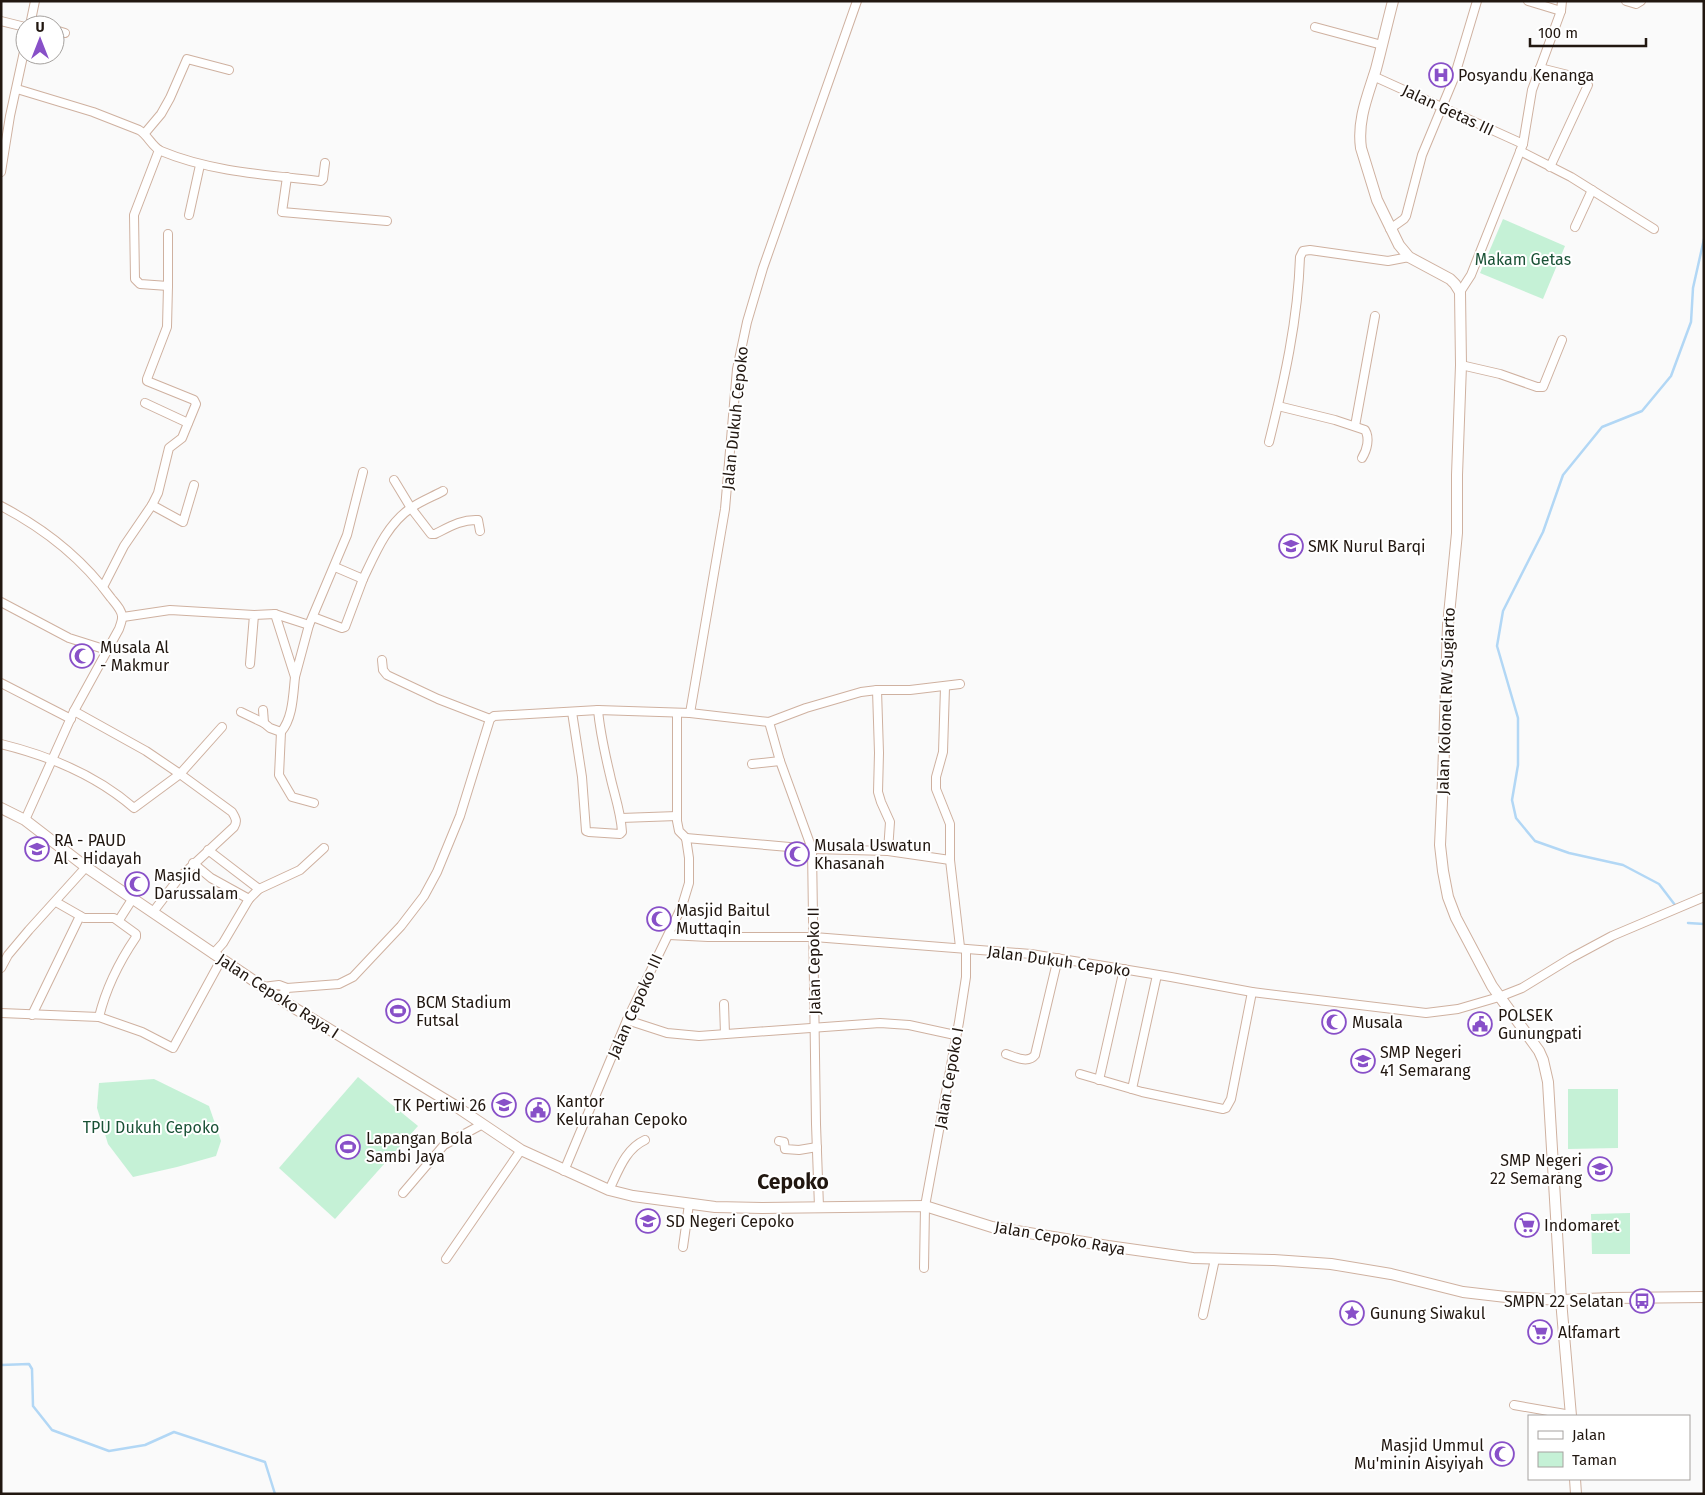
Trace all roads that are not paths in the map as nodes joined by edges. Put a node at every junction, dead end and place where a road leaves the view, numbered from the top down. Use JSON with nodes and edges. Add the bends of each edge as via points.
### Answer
{"nodes":[{"id":1,"x":35,"y":1,"type":"edge"},
{"id":2,"x":857,"y":1,"type":"edge"},
{"id":3,"x":1393,"y":1,"type":"edge"},
{"id":4,"x":1477,"y":1,"type":"edge"},
{"id":5,"x":1528,"y":1,"type":"edge"},
{"id":6,"x":1562,"y":1,"type":"edge"},
{"id":7,"x":1626,"y":1,"type":"edge"},
{"id":8,"x":1641,"y":1,"type":"edge"},
{"id":9,"x":1561,"y":11,"type":"junction"},
{"id":10,"x":32,"y":15,"type":"edge"},
{"id":11,"x":1,"y":20,"type":"edge"},
{"id":12,"x":15,"y":22,"type":"edge"},
{"id":13,"x":1315,"y":27,"type":"dead end"},
{"id":14,"x":1382,"y":45,"type":"junction"},
{"id":15,"x":22,"y":65,"type":"edge"},
{"id":16,"x":1540,"y":68,"type":"junction"},
{"id":17,"x":229,"y":70,"type":"dead end"},
{"id":18,"x":1373,"y":76,"type":"junction"},
{"id":19,"x":17,"y":89,"type":"junction"},
{"id":20,"x":1441,"y":107,"type":"junction"},
{"id":21,"x":145,"y":133,"type":"junction"},
{"id":22,"x":4,"y":134,"type":"edge"},
{"id":23,"x":1522,"y":147,"type":"junction"},
{"id":24,"x":159,"y":150,"type":"junction"},
{"id":25,"x":325,"y":163,"type":"dead end"},
{"id":26,"x":200,"y":165,"type":"junction"},
{"id":27,"x":1550,"y":167,"type":"junction"},
{"id":28,"x":1,"y":170,"type":"edge"},
{"id":29,"x":286,"y":177,"type":"junction"},
{"id":30,"x":1592,"y":190,"type":"junction"},
{"id":31,"x":189,"y":215,"type":"dead end"},
{"id":32,"x":386,"y":221,"type":"dead end"},
{"id":33,"x":1575,"y":228,"type":"dead end"},
{"id":34,"x":1390,"y":229,"type":"junction"},
{"id":35,"x":1654,"y":229,"type":"dead end"},
{"id":36,"x":168,"y":234,"type":"dead end"},
{"id":37,"x":1409,"y":257,"type":"junction"},
{"id":38,"x":168,"y":286,"type":"junction"},
{"id":39,"x":1460,"y":292,"type":"junction"},
{"id":40,"x":1374,"y":316,"type":"dead end"},
{"id":41,"x":1562,"y":340,"type":"dead end"},
{"id":42,"x":1461,"y":365,"type":"junction"},
{"id":43,"x":145,"y":403,"type":"dead end"},
{"id":44,"x":1278,"y":406,"type":"junction"},
{"id":45,"x":188,"y":423,"type":"junction"},
{"id":46,"x":1355,"y":426,"type":"junction"},
{"id":47,"x":1268,"y":442,"type":"dead end"},
{"id":48,"x":1362,"y":458,"type":"dead end"},
{"id":49,"x":363,"y":472,"type":"dead end"},
{"id":50,"x":394,"y":480,"type":"dead end"},
{"id":51,"x":194,"y":485,"type":"dead end"},
{"id":52,"x":443,"y":491,"type":"dead end"},
{"id":53,"x":152,"y":505,"type":"junction"},
{"id":54,"x":1,"y":506,"type":"edge"},
{"id":55,"x":411,"y":508,"type":"junction"},
{"id":56,"x":480,"y":531,"type":"dead end"},
{"id":57,"x":335,"y":567,"type":"junction"},
{"id":58,"x":363,"y":580,"type":"junction"},
{"id":59,"x":103,"y":588,"type":"junction"},
{"id":60,"x":1,"y":602,"type":"edge"},
{"id":61,"x":275,"y":614,"type":"junction"},
{"id":62,"x":254,"y":615,"type":"junction"},
{"id":63,"x":313,"y":616,"type":"junction"},
{"id":64,"x":123,"y":617,"type":"junction"},
{"id":65,"x":309,"y":624,"type":"junction"},
{"id":66,"x":107,"y":650,"type":"junction"},
{"id":67,"x":382,"y":660,"type":"dead end"},
{"id":68,"x":250,"y":664,"type":"dead end"},
{"id":69,"x":295,"y":677,"type":"junction"},
{"id":70,"x":1,"y":683,"type":"edge"},
{"id":71,"x":960,"y":684,"type":"dead end"},
{"id":72,"x":946,"y":687,"type":"junction"},
{"id":73,"x":877,"y":690,"type":"junction"},
{"id":74,"x":263,"y":710,"type":"dead end"},
{"id":75,"x":598,"y":710,"type":"junction"},
{"id":76,"x":241,"y":712,"type":"dead end"},
{"id":77,"x":572,"y":712,"type":"junction"},
{"id":78,"x":676,"y":713,"type":"junction"},
{"id":79,"x":690,"y":713,"type":"junction"},
{"id":80,"x":73,"y":715,"type":"junction"},
{"id":81,"x":490,"y":719,"type":"junction"},
{"id":82,"x":264,"y":722,"type":"junction"},
{"id":83,"x":769,"y":722,"type":"junction"},
{"id":84,"x":222,"y":727,"type":"dead end"},
{"id":85,"x":281,"y":732,"type":"junction"},
{"id":86,"x":1,"y":744,"type":"edge"},
{"id":87,"x":53,"y":759,"type":"junction"},
{"id":88,"x":780,"y":762,"type":"junction"},
{"id":89,"x":752,"y":764,"type":"dead end"},
{"id":90,"x":180,"y":774,"type":"junction"},
{"id":91,"x":314,"y":803,"type":"dead end"},
{"id":92,"x":1,"y":808,"type":"edge"},
{"id":93,"x":677,"y":816,"type":"junction"},
{"id":94,"x":621,"y":818,"type":"junction"},
{"id":95,"x":25,"y":820,"type":"junction"},
{"id":96,"x":686,"y":838,"type":"junction"},
{"id":97,"x":324,"y":848,"type":"dead end"},
{"id":98,"x":812,"y":849,"type":"junction"},
{"id":99,"x":208,"y":850,"type":"junction"},
{"id":100,"x":888,"y":851,"type":"junction"},
{"id":101,"x":950,"y":860,"type":"junction"},
{"id":102,"x":193,"y":863,"type":"junction"},
{"id":103,"x":86,"y":867,"type":"junction"},
{"id":104,"x":259,"y":889,"type":"junction"},
{"id":105,"x":133,"y":898,"type":"junction"},
{"id":106,"x":1704,"y":898,"type":"edge"},
{"id":107,"x":249,"y":899,"type":"junction"},
{"id":108,"x":56,"y":902,"type":"junction"},
{"id":109,"x":152,"y":912,"type":"junction"},
{"id":110,"x":80,"y":916,"type":"junction"},
{"id":111,"x":119,"y":920,"type":"junction"},
{"id":112,"x":669,"y":935,"type":"junction"},
{"id":113,"x":814,"y":937,"type":"junction"},
{"id":114,"x":963,"y":948,"type":"junction"},
{"id":115,"x":217,"y":957,"type":"junction"},
{"id":116,"x":1058,"y":958,"type":"junction"},
{"id":117,"x":1,"y":968,"type":"edge"},
{"id":118,"x":1124,"y":969,"type":"junction"},
{"id":119,"x":1157,"y":975,"type":"junction"},
{"id":120,"x":263,"y":987,"type":"junction"},
{"id":121,"x":286,"y":988,"type":"junction"},
{"id":122,"x":1252,"y":992,"type":"junction"},
{"id":123,"x":278,"y":997,"type":"junction"},
{"id":124,"x":1499,"y":997,"type":"junction"},
{"id":125,"x":724,"y":1004,"type":"dead end"},
{"id":126,"x":1,"y":1013,"type":"edge"},
{"id":127,"x":32,"y":1015,"type":"junction"},
{"id":128,"x":99,"y":1017,"type":"junction"},
{"id":129,"x":627,"y":1020,"type":"junction"},
{"id":130,"x":815,"y":1028,"type":"junction"},
{"id":131,"x":725,"y":1034,"type":"junction"},
{"id":132,"x":955,"y":1035,"type":"junction"},
{"id":133,"x":1006,"y":1054,"type":"dead end"},
{"id":134,"x":1080,"y":1074,"type":"dead end"},
{"id":135,"x":1100,"y":1080,"type":"junction"},
{"id":136,"x":1132,"y":1089,"type":"junction"},
{"id":137,"x":481,"y":1125,"type":"junction"},
{"id":138,"x":645,"y":1140,"type":"dead end"},
{"id":139,"x":779,"y":1141,"type":"dead end"},
{"id":140,"x":817,"y":1147,"type":"junction"},
{"id":141,"x":521,"y":1150,"type":"junction"},
{"id":142,"x":564,"y":1171,"type":"junction"},
{"id":143,"x":609,"y":1190,"type":"junction"},
{"id":144,"x":403,"y":1193,"type":"dead end"},
{"id":145,"x":689,"y":1204,"type":"junction"},
{"id":146,"x":925,"y":1206,"type":"junction"},
{"id":147,"x":819,"y":1207,"type":"junction"},
{"id":148,"x":683,"y":1247,"type":"dead end"},
{"id":149,"x":1215,"y":1259,"type":"junction"},
{"id":150,"x":446,"y":1260,"type":"dead end"},
{"id":151,"x":924,"y":1268,"type":"dead end"},
{"id":152,"x":1704,"y":1297,"type":"edge"},
{"id":153,"x":1561,"y":1300,"type":"junction"},
{"id":154,"x":1204,"y":1315,"type":"dead end"},
{"id":155,"x":1514,"y":1405,"type":"dead end"},
{"id":156,"x":1566,"y":1415,"type":"edge"},
{"id":157,"x":1571,"y":1415,"type":"edge"},
{"id":158,"x":1575,"y":1480,"type":"edge"},
{"id":159,"x":1576,"y":1494,"type":"edge"}],
"edges":[{"from":1,"to":10,"type":"street"},
{"from":2,"to":79,"type":"street","name":"Jalan Dukuh Cepoko","via":[[747,322],[737,369],[725,509]]},
{"from":3,"to":14,"type":"main road"},
{"from":4,"to":20,"type":"street","via":[[1454,78]]},
{"from":5,"to":9,"type":"street"},
{"from":6,"to":9,"type":"street"},
{"from":7,"to":8,"type":"street","via":[[1636,4]]},
{"from":9,"to":16,"type":"street"},
{"from":11,"to":12,"type":"street"},
{"from":13,"to":14,"type":"street"},
{"from":14,"to":18,"type":"main road"},
{"from":15,"to":19,"type":"street"},
{"from":16,"to":23,"type":"street","via":[[1532,90]]},
{"from":16,"to":27,"type":"street","via":[[1584,79],[1588,85]]},
{"from":17,"to":21,"type":"street","via":[[187,59],[166,106]]},
{"from":18,"to":20,"type":"street","name":"Jalan Getas III"},
{"from":18,"to":34,"type":"main road","via":[[1363,110],[1360,140],[1377,200]]},
{"from":19,"to":21,"type":"street","via":[[93,112]]},
{"from":19,"to":22,"type":"street"},
{"from":20,"to":23,"type":"street","name":"Jalan Getas III"},
{"from":20,"to":34,"type":"street","via":[[1422,155],[1406,216]]},
{"from":21,"to":24,"type":"street"},
{"from":22,"to":28,"type":"street"},
{"from":23,"to":27,"type":"street","name":"Jalan Getas III"},
{"from":23,"to":39,"type":"street","via":[[1470,275]]},
{"from":24,"to":26,"type":"street"},
{"from":24,"to":38,"type":"street","via":[[134,215],[135,279],[140,284]]},
{"from":25,"to":29,"type":"street","via":[[321,181]]},
{"from":26,"to":29,"type":"street"},
{"from":26,"to":31,"type":"street"},
{"from":27,"to":30,"type":"street","name":"Jalan Getas III"},
{"from":29,"to":32,"type":"street","via":[[282,212]]},
{"from":30,"to":33,"type":"street"},
{"from":30,"to":35,"type":"street","name":"Jalan Getas III"},
{"from":34,"to":37,"type":"main road"},
{"from":36,"to":38,"type":"street"},
{"from":37,"to":39,"type":"main road","via":[[1450,279]]},
{"from":37,"to":44,"type":"street","via":[[1388,261],[1310,250],[1303,252]]},
{"from":38,"to":45,"type":"street","via":[[167,327],[147,379],[196,402]]},
{"from":39,"to":42,"type":"main road","name":"Jalan Kolonel RW Sugiarto"},
{"from":40,"to":46,"type":"street"},
{"from":41,"to":42,"type":"street","via":[[1543,387]]},
{"from":42,"to":124,"type":"main road","name":"Jalan Kolonel RW Sugiarto","via":[[1440,844],[1446,888],[1456,918]]},
{"from":43,"to":45,"type":"street"},
{"from":44,"to":46,"type":"street"},
{"from":44,"to":47,"type":"street"},
{"from":45,"to":53,"type":"street","via":[[182,438],[169,448],[158,494]]},
{"from":46,"to":48,"type":"street","via":[[1368,435]]},
{"from":49,"to":57,"type":"street"},
{"from":50,"to":55,"type":"street"},
{"from":51,"to":53,"type":"street","via":[[183,522]]},
{"from":52,"to":55,"type":"street"},
{"from":53,"to":59,"type":"street","via":[[124,546]]},
{"from":54,"to":59,"type":"street","via":[[55,539]]},
{"from":55,"to":56,"type":"street","via":[[432,534],[470,519],[478,520]]},
{"from":55,"to":58,"type":"street","via":[[395,522]]},
{"from":57,"to":58,"type":"street"},
{"from":57,"to":63,"type":"street"},
{"from":58,"to":63,"type":"street","via":[[345,627]]},
{"from":59,"to":64,"type":"street"},
{"from":60,"to":66,"type":"street","via":[[63,636]]},
{"from":61,"to":62,"type":"street"},
{"from":61,"to":65,"type":"street"},
{"from":61,"to":69,"type":"street"},
{"from":62,"to":64,"type":"street","via":[[170,610]]},
{"from":62,"to":68,"type":"street"},
{"from":63,"to":65,"type":"street"},
{"from":64,"to":66,"type":"street"},
{"from":65,"to":69,"type":"street"},
{"from":66,"to":80,"type":"street"},
{"from":67,"to":81,"type":"street","via":[[386,676]]},
{"from":69,"to":85,"type":"street","via":[[289,718]]},
{"from":70,"to":80,"type":"street"},
{"from":71,"to":72,"type":"street"},
{"from":72,"to":73,"type":"street"},
{"from":72,"to":101,"type":"street","via":[[943,752],[936,789],[950,824]]},
{"from":73,"to":83,"type":"street","via":[[806,708]]},
{"from":73,"to":100,"type":"street","via":[[878,792],[890,822]]},
{"from":74,"to":82,"type":"street"},
{"from":75,"to":77,"type":"street"},
{"from":75,"to":78,"type":"street"},
{"from":75,"to":94,"type":"street"},
{"from":76,"to":82,"type":"street"},
{"from":77,"to":81,"type":"street","via":[[503,715]]},
{"from":77,"to":94,"type":"street","via":[[586,831],[620,834]]},
{"from":78,"to":79,"type":"street"},
{"from":78,"to":93,"type":"street"},
{"from":79,"to":83,"type":"street"},
{"from":80,"to":87,"type":"street"},
{"from":80,"to":90,"type":"street","via":[[146,751]]},
{"from":81,"to":121,"type":"street","via":[[460,816],[424,896],[353,977],[339,984]]},
{"from":82,"to":85,"type":"street"},
{"from":83,"to":88,"type":"street","name":"Jalan Cepoko II"},
{"from":84,"to":90,"type":"street"},
{"from":85,"to":91,"type":"street","via":[[279,775],[282,782],[292,797]]},
{"from":86,"to":87,"type":"street"},
{"from":87,"to":90,"type":"street","via":[[101,783],[134,808]]},
{"from":87,"to":95,"type":"street"},
{"from":88,"to":89,"type":"street"},
{"from":88,"to":98,"type":"street","name":"Jalan Cepoko II"},
{"from":90,"to":99,"type":"street","via":[[236,818],[234,827]]},
{"from":92,"to":95,"type":"main road","name":"Jalan Cepoko Raya I"},
{"from":93,"to":94,"type":"street"},
{"from":93,"to":96,"type":"street","name":"Jalan Cepoko III","via":[[679,831]]},
{"from":95,"to":103,"type":"main road","name":"Jalan Cepoko Raya I"},
{"from":96,"to":98,"type":"street"},
{"from":96,"to":112,"type":"street","name":"Jalan Cepoko III","via":[[689,883]]},
{"from":97,"to":104,"type":"street","via":[[300,870]]},
{"from":98,"to":100,"type":"street"},
{"from":98,"to":113,"type":"street","name":"Jalan Cepoko II"},
{"from":99,"to":102,"type":"street"},
{"from":99,"to":104,"type":"street"},
{"from":100,"to":101,"type":"street"},
{"from":101,"to":114,"type":"street"},
{"from":102,"to":107,"type":"street","via":[[211,878]]},
{"from":102,"to":109,"type":"street"},
{"from":103,"to":105,"type":"main road","name":"Jalan Cepoko Raya I"},
{"from":103,"to":108,"type":"street"},
{"from":104,"to":107,"type":"street"},
{"from":105,"to":109,"type":"main road","name":"Jalan Cepoko Raya I"},
{"from":105,"to":111,"type":"street"},
{"from":106,"to":124,"type":"street","name":"Jalan Dukuh Cepoko","via":[[1612,936],[1522,988]]},
{"from":107,"to":115,"type":"street"},
{"from":108,"to":110,"type":"street"},
{"from":108,"to":117,"type":"street"},
{"from":109,"to":115,"type":"main road","name":"Jalan Cepoko Raya I"},
{"from":110,"to":111,"type":"street"},
{"from":110,"to":127,"type":"street"},
{"from":111,"to":128,"type":"street","via":[[135,932],[136,937],[108,986]]},
{"from":112,"to":113,"type":"street","name":"Jalan Dukuh Cepoko"},
{"from":112,"to":129,"type":"street","name":"Jalan Cepoko III"},
{"from":113,"to":114,"type":"street","name":"Jalan Dukuh Cepoko"},
{"from":113,"to":130,"type":"street","name":"Jalan Cepoko II"},
{"from":114,"to":116,"type":"street","name":"Jalan Dukuh Cepoko"},
{"from":114,"to":132,"type":"street","name":"Jalan Cepoko I","via":[[966,977]]},
{"from":115,"to":120,"type":"main road","name":"Jalan Cepoko Raya I"},
{"from":115,"to":128,"type":"street","via":[[173,1048],[142,1032]]},
{"from":116,"to":118,"type":"street","name":"Jalan Dukuh Cepoko"},
{"from":116,"to":133,"type":"street","via":[[1035,1055],[1027,1060]]},
{"from":118,"to":119,"type":"street","name":"Jalan Dukuh Cepoko"},
{"from":118,"to":135,"type":"street"},
{"from":119,"to":122,"type":"street","name":"Jalan Dukuh Cepoko"},
{"from":119,"to":136,"type":"street"},
{"from":120,"to":121,"type":"street","via":[[279,985]]},
{"from":120,"to":123,"type":"main road","name":"Jalan Cepoko Raya I"},
{"from":121,"to":123,"type":"street"},
{"from":122,"to":124,"type":"street","name":"Jalan Dukuh Cepoko","via":[[1426,1013],[1458,1009]]},
{"from":122,"to":136,"type":"street","via":[[1231,1099],[1226,1108],[1222,1110]]},
{"from":123,"to":137,"type":"main road","name":"Jalan Cepoko Raya I"},
{"from":124,"to":153,"type":"main road","name":"Jalan Kolonel RW Sugiarto","via":[[1539,1052],[1548,1082]]},
{"from":125,"to":131,"type":"street"},
{"from":126,"to":127,"type":"street"},
{"from":127,"to":128,"type":"street"},
{"from":129,"to":131,"type":"street","via":[[667,1033]]},
{"from":129,"to":142,"type":"street","name":"Jalan Cepoko III"},
{"from":130,"to":131,"type":"street"},
{"from":130,"to":132,"type":"street","via":[[880,1022]]},
{"from":130,"to":140,"type":"street","name":"Jalan Cepoko II"},
{"from":132,"to":146,"type":"street","name":"Jalan Cepoko I"},
{"from":134,"to":135,"type":"street"},
{"from":135,"to":136,"type":"street"},
{"from":137,"to":141,"type":"main road","name":"Jalan Cepoko Raya I"},
{"from":137,"to":144,"type":"street","via":[[444,1145]]},
{"from":138,"to":143,"type":"street","via":[[630,1150]]},
{"from":139,"to":140,"type":"street","via":[[784,1142],[785,1149]]},
{"from":140,"to":147,"type":"street","name":"Jalan Cepoko II"},
{"from":141,"to":142,"type":"main road","name":"Jalan Cepoko Raya I"},
{"from":141,"to":150,"type":"street"},
{"from":142,"to":143,"type":"main road","name":"Jalan Cepoko Raya"},
{"from":143,"to":145,"type":"main road","name":"Jalan Cepoko Raya"},
{"from":145,"to":147,"type":"main road","name":"Jalan Cepoko Raya","via":[[753,1208]]},
{"from":145,"to":148,"type":"street"},
{"from":146,"to":147,"type":"main road","name":"Jalan Cepoko Raya"},
{"from":146,"to":149,"type":"main road","name":"Jalan Cepoko Raya","via":[[1018,1232],[1163,1255]]},
{"from":146,"to":151,"type":"street"},
{"from":149,"to":153,"type":"main road","name":"Jalan Cepoko Raya","via":[[1331,1264],[1391,1274],[1463,1292]]},
{"from":149,"to":154,"type":"street"},
{"from":152,"to":153,"type":"main road","name":"Jalan Cepoko Raya"},
{"from":153,"to":157,"type":"main road","name":"Jalan Kolonel RW Sugiarto"},
{"from":155,"to":156,"type":"street"},
{"from":158,"to":159,"type":"main road"}]}
